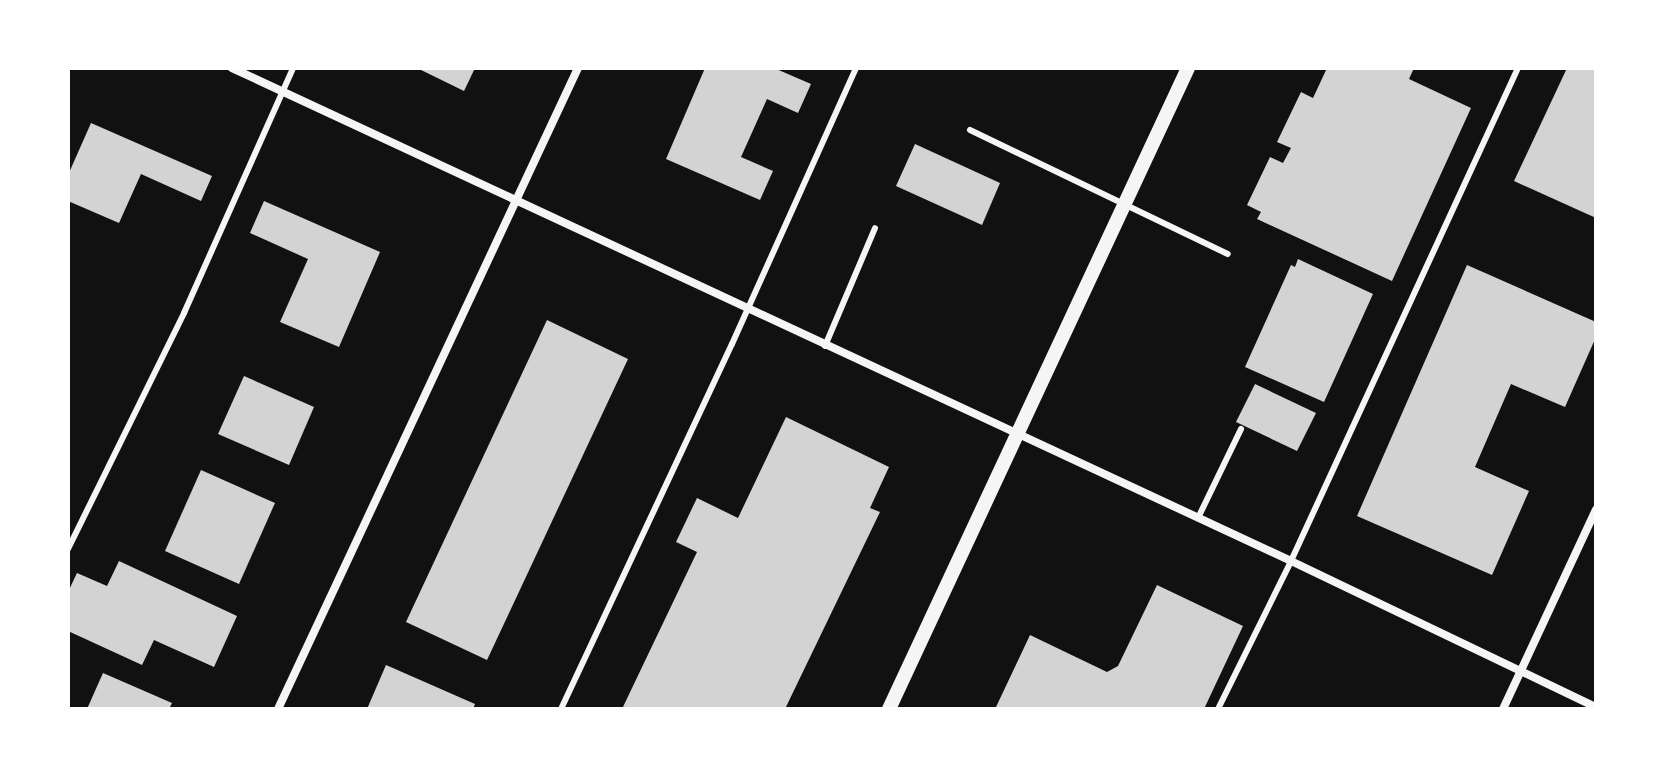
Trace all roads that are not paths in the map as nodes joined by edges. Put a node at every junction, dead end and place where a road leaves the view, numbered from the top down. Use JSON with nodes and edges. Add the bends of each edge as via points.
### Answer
{"nodes":[{"id":1,"x":232,"y":68,"type":"edge"},
{"id":2,"x":293,"y":68,"type":"edge"},
{"id":3,"x":578,"y":68,"type":"edge"},
{"id":4,"x":856,"y":68,"type":"edge"},
{"id":5,"x":1518,"y":68,"type":"edge"},
{"id":6,"x":1185,"y":69,"type":"edge"},
{"id":7,"x":282,"y":91,"type":"junction"},
{"id":8,"x":970,"y":130,"type":"dead end"},
{"id":9,"x":516,"y":202,"type":"junction"},
{"id":10,"x":1124,"y":203,"type":"junction"},
{"id":11,"x":875,"y":228,"type":"dead end"},
{"id":12,"x":1228,"y":254,"type":"dead end"},
{"id":13,"x":747,"y":310,"type":"junction"},
{"id":14,"x":825,"y":346,"type":"junction"},
{"id":15,"x":1241,"y":429,"type":"dead end"},
{"id":16,"x":1017,"y":435,"type":"junction"},
{"id":17,"x":1596,"y":510,"type":"edge"},
{"id":18,"x":1198,"y":518,"type":"junction"},
{"id":19,"x":68,"y":549,"type":"edge"},
{"id":20,"x":1291,"y":561,"type":"junction"},
{"id":21,"x":1520,"y":671,"type":"junction"},
{"id":22,"x":1596,"y":707,"type":"edge"},
{"id":23,"x":278,"y":709,"type":"edge"},
{"id":24,"x":561,"y":709,"type":"edge"},
{"id":25,"x":889,"y":709,"type":"edge"},
{"id":26,"x":1218,"y":709,"type":"edge"},
{"id":27,"x":1503,"y":709,"type":"edge"}],
"edges":[{"from":1,"to":7,"type":"street"},
{"from":2,"to":7,"type":"lane"},
{"from":3,"to":9,"type":"street"},
{"from":4,"to":13,"type":"lane"},
{"from":5,"to":20,"type":"lane"},
{"from":6,"to":10,"type":"street"},
{"from":7,"to":9,"type":"street"},
{"from":7,"to":19,"type":"lane","via":[[184,313]]},
{"from":8,"to":10,"type":"lane"},
{"from":9,"to":13,"type":"street"},
{"from":9,"to":23,"type":"street"},
{"from":10,"to":12,"type":"lane"},
{"from":10,"to":16,"type":"street"},
{"from":11,"to":14,"type":"lane"},
{"from":13,"to":14,"type":"street"},
{"from":13,"to":24,"type":"lane"},
{"from":14,"to":16,"type":"street"},
{"from":15,"to":18,"type":"lane"},
{"from":16,"to":18,"type":"street"},
{"from":16,"to":25,"type":"street"},
{"from":17,"to":21,"type":"street"},
{"from":18,"to":20,"type":"street"},
{"from":20,"to":21,"type":"street"},
{"from":20,"to":26,"type":"lane"},
{"from":21,"to":22,"type":"street"},
{"from":21,"to":27,"type":"street"}]}
